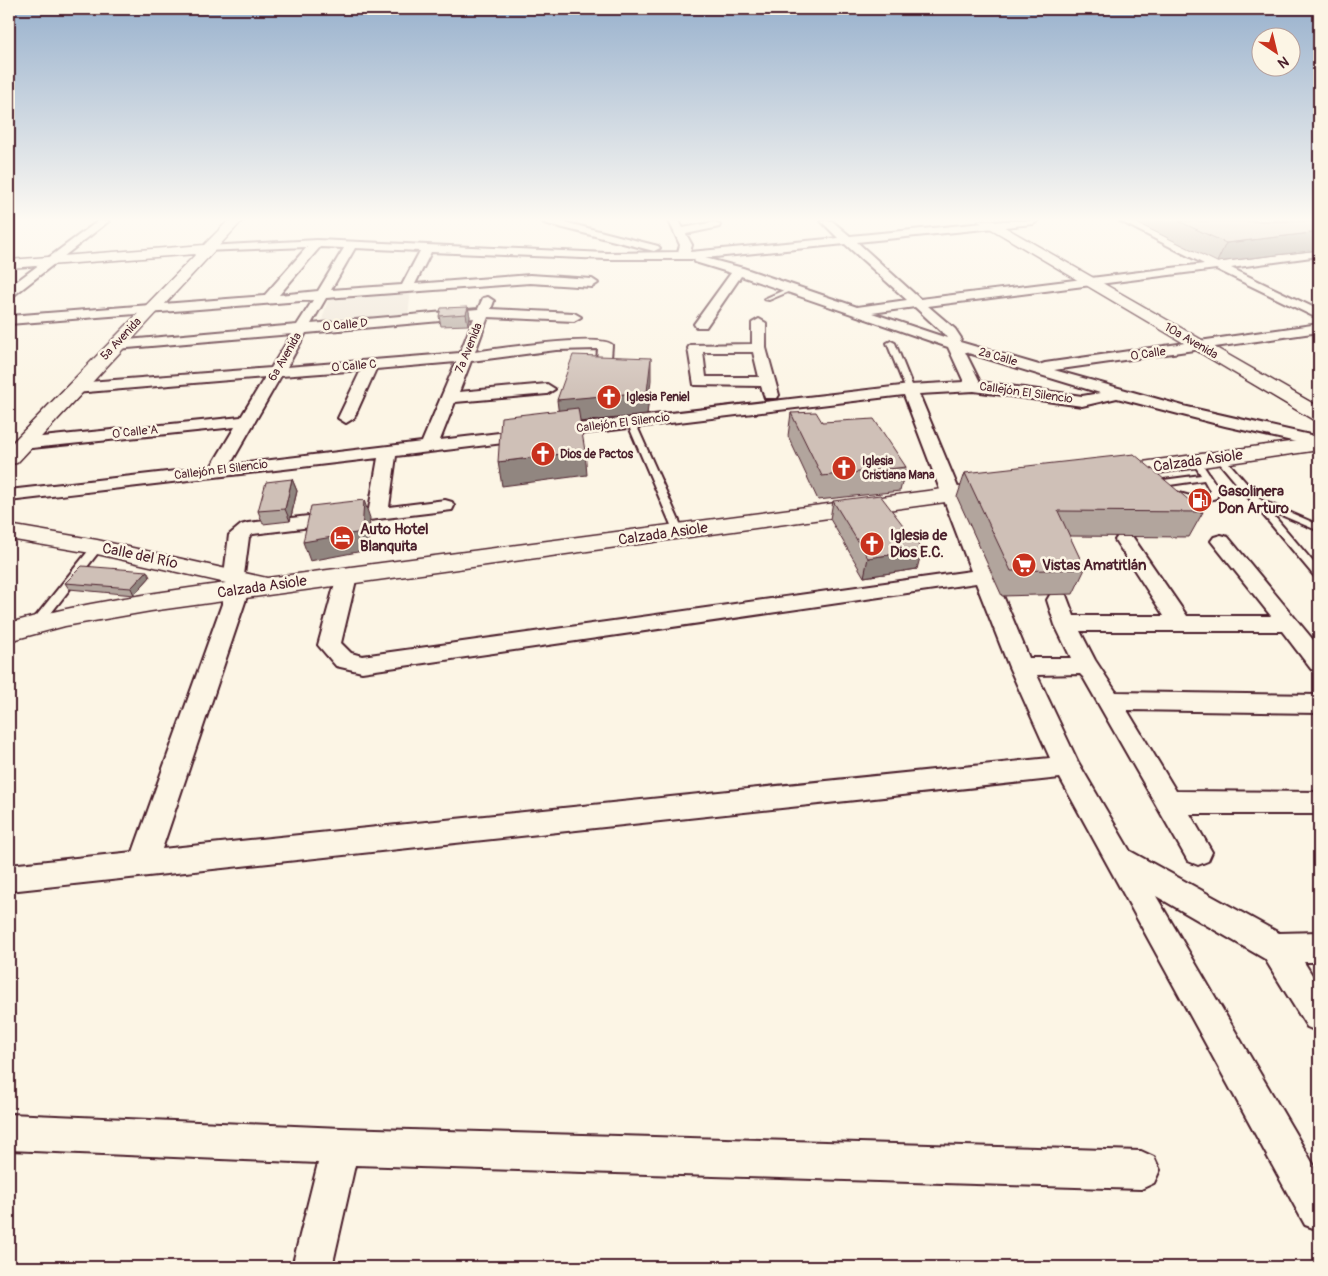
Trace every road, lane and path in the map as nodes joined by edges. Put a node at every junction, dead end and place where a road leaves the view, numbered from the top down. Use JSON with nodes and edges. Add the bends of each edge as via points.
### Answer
{"nodes":[{"id":1,"x":25,"y":281,"type":"edge"},
{"id":2,"x":177,"y":281,"type":"edge"},
{"id":3,"x":284,"y":281,"type":"edge"},
{"id":4,"x":330,"y":281,"type":"edge"},
{"id":5,"x":411,"y":281,"type":"edge"},
{"id":6,"x":496,"y":281,"type":"junction"},
{"id":7,"x":511,"y":281,"type":"edge"},
{"id":8,"x":535,"y":281,"type":"edge"},
{"id":9,"x":594,"y":281,"type":"edge"},
{"id":10,"x":732,"y":281,"type":"edge"},
{"id":11,"x":769,"y":281,"type":"edge"},
{"id":12,"x":893,"y":281,"type":"edge"},
{"id":13,"x":1089,"y":281,"type":"junction"},
{"id":14,"x":1093,"y":281,"type":"edge"},
{"id":15,"x":1248,"y":281,"type":"edge"},
{"id":16,"x":407,"y":288,"type":"junction"},
{"id":17,"x":793,"y":288,"type":"junction"},
{"id":18,"x":9,"y":293,"type":"edge"},
{"id":19,"x":322,"y":294,"type":"junction"},
{"id":20,"x":269,"y":298,"type":"junction"},
{"id":21,"x":767,"y":299,"type":"dead end"},
{"id":22,"x":916,"y":301,"type":"junction"},
{"id":23,"x":152,"y":307,"type":"junction"},
{"id":24,"x":857,"y":310,"type":"junction"},
{"id":25,"x":483,"y":313,"type":"junction"},
{"id":26,"x":1319,"y":315,"type":"edge"},
{"id":27,"x":574,"y":318,"type":"dead end"},
{"id":28,"x":9,"y":320,"type":"edge"},
{"id":29,"x":759,"y":323,"type":"dead end"},
{"id":30,"x":700,"y":324,"type":"dead end"},
{"id":31,"x":1319,"y":328,"type":"edge"},
{"id":32,"x":302,"y":329,"type":"junction"},
{"id":33,"x":891,"y":342,"type":"dead end"},
{"id":34,"x":953,"y":344,"type":"junction"},
{"id":35,"x":116,"y":345,"type":"junction"},
{"id":36,"x":1200,"y":346,"type":"junction"},
{"id":37,"x":759,"y":348,"type":"junction"},
{"id":38,"x":466,"y":357,"type":"junction"},
{"id":39,"x":371,"y":364,"type":"junction"},
{"id":40,"x":1036,"y":368,"type":"junction"},
{"id":41,"x":276,"y":372,"type":"junction"},
{"id":42,"x":603,"y":372,"type":"edge"},
{"id":43,"x":766,"y":381,"type":"junction"},
{"id":44,"x":974,"y":386,"type":"junction"},
{"id":45,"x":75,"y":388,"type":"junction"},
{"id":46,"x":548,"y":389,"type":"dead end"},
{"id":47,"x":910,"y":390,"type":"junction"},
{"id":48,"x":1118,"y":392,"type":"junction"},
{"id":49,"x":449,"y":398,"type":"junction"},
{"id":50,"x":774,"y":405,"type":"junction"},
{"id":51,"x":1319,"y":415,"type":"edge"},
{"id":52,"x":346,"y":418,"type":"dead end"},
{"id":53,"x":248,"y":421,"type":"junction"},
{"id":54,"x":631,"y":422,"type":"junction"},
{"id":55,"x":1319,"y":443,"type":"edge"},
{"id":56,"x":22,"y":444,"type":"junction"},
{"id":57,"x":430,"y":446,"type":"junction"},
{"id":58,"x":388,"y":451,"type":"junction"},
{"id":59,"x":9,"y":458,"type":"edge"},
{"id":60,"x":1220,"y":458,"type":"junction"},
{"id":61,"x":1201,"y":469,"type":"junction"},
{"id":62,"x":218,"y":470,"type":"junction"},
{"id":63,"x":1111,"y":476,"type":"joint"},
{"id":64,"x":1156,"y":484,"type":"junction"},
{"id":65,"x":1008,"y":490,"type":"edge"},
{"id":66,"x":952,"y":495,"type":"junction"},
{"id":67,"x":9,"y":496,"type":"edge"},
{"id":68,"x":1191,"y":501,"type":"junction"},
{"id":69,"x":1172,"y":502,"type":"edge"},
{"id":70,"x":1258,"y":502,"type":"junction"},
{"id":71,"x":444,"y":506,"type":"dead end"},
{"id":72,"x":378,"y":514,"type":"junction"},
{"id":73,"x":1319,"y":528,"type":"edge"},
{"id":74,"x":9,"y":532,"type":"edge"},
{"id":75,"x":679,"y":532,"type":"junction"},
{"id":76,"x":1126,"y":540,"type":"dead end"},
{"id":77,"x":1221,"y":541,"type":"dead end"},
{"id":78,"x":97,"y":546,"type":"junction"},
{"id":79,"x":1319,"y":575,"type":"edge"},
{"id":80,"x":347,"y":576,"type":"junction"},
{"id":81,"x":982,"y":576,"type":"junction"},
{"id":82,"x":236,"y":583,"type":"junction"},
{"id":83,"x":271,"y":586,"type":"joint"},
{"id":84,"x":1058,"y":600,"type":"dead end"},
{"id":85,"x":1180,"y":622,"type":"junction"},
{"id":86,"x":1287,"y":622,"type":"junction"},
{"id":87,"x":37,"y":623,"type":"junction"},
{"id":88,"x":1067,"y":623,"type":"junction"},
{"id":89,"x":9,"y":632,"type":"edge"},
{"id":90,"x":1083,"y":663,"type":"junction"},
{"id":91,"x":1319,"y":663,"type":"edge"},
{"id":92,"x":1021,"y":667,"type":"junction"},
{"id":93,"x":1109,"y":701,"type":"junction"},
{"id":94,"x":1319,"y":704,"type":"edge"},
{"id":95,"x":1067,"y":767,"type":"junction"},
{"id":96,"x":1169,"y":802,"type":"junction"},
{"id":97,"x":1319,"y":803,"type":"edge"},
{"id":98,"x":1198,"y":852,"type":"dead end"},
{"id":99,"x":1118,"y":859,"type":"junction"},
{"id":100,"x":143,"y":863,"type":"junction"},
{"id":101,"x":9,"y":878,"type":"edge"},
{"id":102,"x":1319,"y":947,"type":"edge"},
{"id":103,"x":1276,"y":948,"type":"junction"},
{"id":104,"x":1319,"y":1014,"type":"edge"},
{"id":105,"x":9,"y":1132,"type":"edge"},
{"id":106,"x":341,"y":1146,"type":"junction"},
{"id":107,"x":1141,"y":1170,"type":"dead end"},
{"id":108,"x":1319,"y":1211,"type":"edge"},
{"id":109,"x":312,"y":1267,"type":"edge"}],
"edges":[{"from":1,"to":18,"type":"street"},
{"from":2,"to":23,"type":"main road","name":"5a Avenida"},
{"from":3,"to":20,"type":"street"},
{"from":4,"to":19,"type":"street","name":"6a Avenida"},
{"from":5,"to":16,"type":"street"},
{"from":6,"to":7,"type":"street"},
{"from":6,"to":16,"type":"street"},
{"from":6,"to":25,"type":"street","name":"7a Avenida"},
{"from":8,"to":9,"type":"street","via":[[590,287]]},
{"from":10,"to":30,"type":"street"},
{"from":11,"to":17,"type":"street","name":"2a Calle"},
{"from":12,"to":22,"type":"street"},
{"from":13,"to":14,"type":"street"},
{"from":13,"to":22,"type":"street"},
{"from":13,"to":36,"type":"main road","name":"10a Avenida"},
{"from":15,"to":26,"type":"street"},
{"from":16,"to":19,"type":"street"},
{"from":17,"to":21,"type":"lane"},
{"from":17,"to":24,"type":"street","name":"2a Calle"},
{"from":19,"to":20,"type":"street"},
{"from":19,"to":32,"type":"street","name":"6a Avenida"},
{"from":20,"to":23,"type":"street"},
{"from":22,"to":24,"type":"street"},
{"from":22,"to":34,"type":"street","via":[[950,332]]},
{"from":23,"to":28,"type":"street"},
{"from":23,"to":35,"type":"main road","name":"5a Avenida"},
{"from":24,"to":34,"type":"street","name":"2a Calle"},
{"from":25,"to":27,"type":"street","name":"0 Calle D"},
{"from":25,"to":32,"type":"street","name":"0 Calle D"},
{"from":25,"to":38,"type":"street","name":"7a Avenida"},
{"from":29,"to":37,"type":"street"},
{"from":31,"to":36,"type":"street","name":"0 Calle"},
{"from":32,"to":35,"type":"street","name":"0 Calle D"},
{"from":32,"to":41,"type":"street","name":"6a Avenida"},
{"from":33,"to":47,"type":"lane"},
{"from":34,"to":40,"type":"street","name":"2a Calle"},
{"from":34,"to":44,"type":"street"},
{"from":35,"to":45,"type":"main road","name":"5a Avenida"},
{"from":36,"to":40,"type":"street","name":"0 Calle"},
{"from":36,"to":51,"type":"main road","name":"10a Avenida"},
{"from":37,"to":43,"type":"street"},
{"from":37,"to":43,"type":"street","via":[[695,348],[699,382]]},
{"from":38,"to":39,"type":"street","name":"0 Calle C"},
{"from":38,"to":42,"type":"street","name":"0 Calle C","via":[[556,346],[605,345]]},
{"from":38,"to":49,"type":"street","name":"7a Avenida"},
{"from":39,"to":41,"type":"street","name":"0 Calle C"},
{"from":39,"to":52,"type":"street"},
{"from":40,"to":48,"type":"street","name":"2a Calle"},
{"from":41,"to":45,"type":"street","name":"0 Calle C"},
{"from":41,"to":53,"type":"street","name":"6a Avenida"},
{"from":43,"to":50,"type":"street"},
{"from":44,"to":47,"type":"street","name":"Callejón El Silencio"},
{"from":44,"to":48,"type":"street","name":"Callejón El Silencio","via":[[1082,401]]},
{"from":45,"to":56,"type":"main road","name":"5a Avenida"},
{"from":46,"to":49,"type":"street"},
{"from":47,"to":50,"type":"street","name":"Callejón El Silencio"},
{"from":47,"to":66,"type":"street"},
{"from":48,"to":55,"type":"street","name":"2a Calle"},
{"from":49,"to":57,"type":"street","name":"7a Avenida"},
{"from":50,"to":54,"type":"street","name":"Callejón El Silencio"},
{"from":53,"to":56,"type":"street","name":"0 Calle A"},
{"from":53,"to":62,"type":"street","name":"6a Avenida"},
{"from":54,"to":57,"type":"street","name":"Callejón El Silencio"},
{"from":54,"to":75,"type":"lane"},
{"from":55,"to":60,"type":"main road","name":"Calzada Asiole"},
{"from":56,"to":59,"type":"main road","name":"5a Avenida"},
{"from":57,"to":58,"type":"street","name":"Callejón El Silencio"},
{"from":58,"to":62,"type":"street","name":"Callejón El Silencio"},
{"from":58,"to":72,"type":"street"},
{"from":60,"to":61,"type":"main road","name":"Calzada Asiole"},
{"from":60,"to":70,"type":"lane"},
{"from":61,"to":63,"type":"main road","name":"Calzada Asiole"},
{"from":61,"to":64,"type":"lane"},
{"from":61,"to":68,"type":"lane","via":[[1215,491],[1213,496]]},
{"from":62,"to":67,"type":"street","name":"Callejón El Silencio"},
{"from":63,"to":64,"type":"lane"},
{"from":64,"to":68,"type":"lane"},
{"from":65,"to":66,"type":"main road","name":"Calzada Asiole"},
{"from":66,"to":75,"type":"main road","name":"Calzada Asiole","via":[[885,498]]},
{"from":66,"to":81,"type":"street"},
{"from":68,"to":69,"type":"lane"},
{"from":70,"to":73,"type":"lane"},
{"from":70,"to":79,"type":"lane"},
{"from":71,"to":72,"type":"street"},
{"from":72,"to":82,"type":"street","via":[[248,529],[239,535]]},
{"from":74,"to":78,"type":"main road","name":"Calle del Río"},
{"from":75,"to":80,"type":"main road","name":"Calzada Asiole"},
{"from":76,"to":85,"type":"street"},
{"from":77,"to":86,"type":"street"},
{"from":78,"to":82,"type":"main road","name":"Calle del Río"},
{"from":78,"to":87,"type":"lane"},
{"from":80,"to":81,"type":"street","via":[[329,646],[344,660],[362,664]]},
{"from":80,"to":83,"type":"main road","name":"Calzada Asiole"},
{"from":81,"to":92,"type":"street"},
{"from":82,"to":83,"type":"main road","name":"Calle del Río"},
{"from":82,"to":87,"type":"main road","name":"Calzada Asiole"},
{"from":82,"to":100,"type":"street"},
{"from":84,"to":88,"type":"street"},
{"from":85,"to":86,"type":"street"},
{"from":85,"to":88,"type":"street"},
{"from":86,"to":91,"type":"street"},
{"from":87,"to":89,"type":"main road","name":"Calzada Asiole"},
{"from":88,"to":90,"type":"street"},
{"from":90,"to":92,"type":"street","via":[[1078,666]]},
{"from":90,"to":93,"type":"street"},
{"from":92,"to":95,"type":"street"},
{"from":93,"to":94,"type":"street"},
{"from":93,"to":96,"type":"street"},
{"from":95,"to":99,"type":"street"},
{"from":95,"to":100,"type":"street"},
{"from":96,"to":97,"type":"street"},
{"from":96,"to":98,"type":"street"},
{"from":99,"to":103,"type":"street"},
{"from":99,"to":108,"type":"street"},
{"from":100,"to":101,"type":"street"},
{"from":102,"to":103,"type":"street"},
{"from":103,"to":104,"type":"street"},
{"from":105,"to":106,"type":"street"},
{"from":106,"to":107,"type":"street"},
{"from":106,"to":109,"type":"street"}]}
